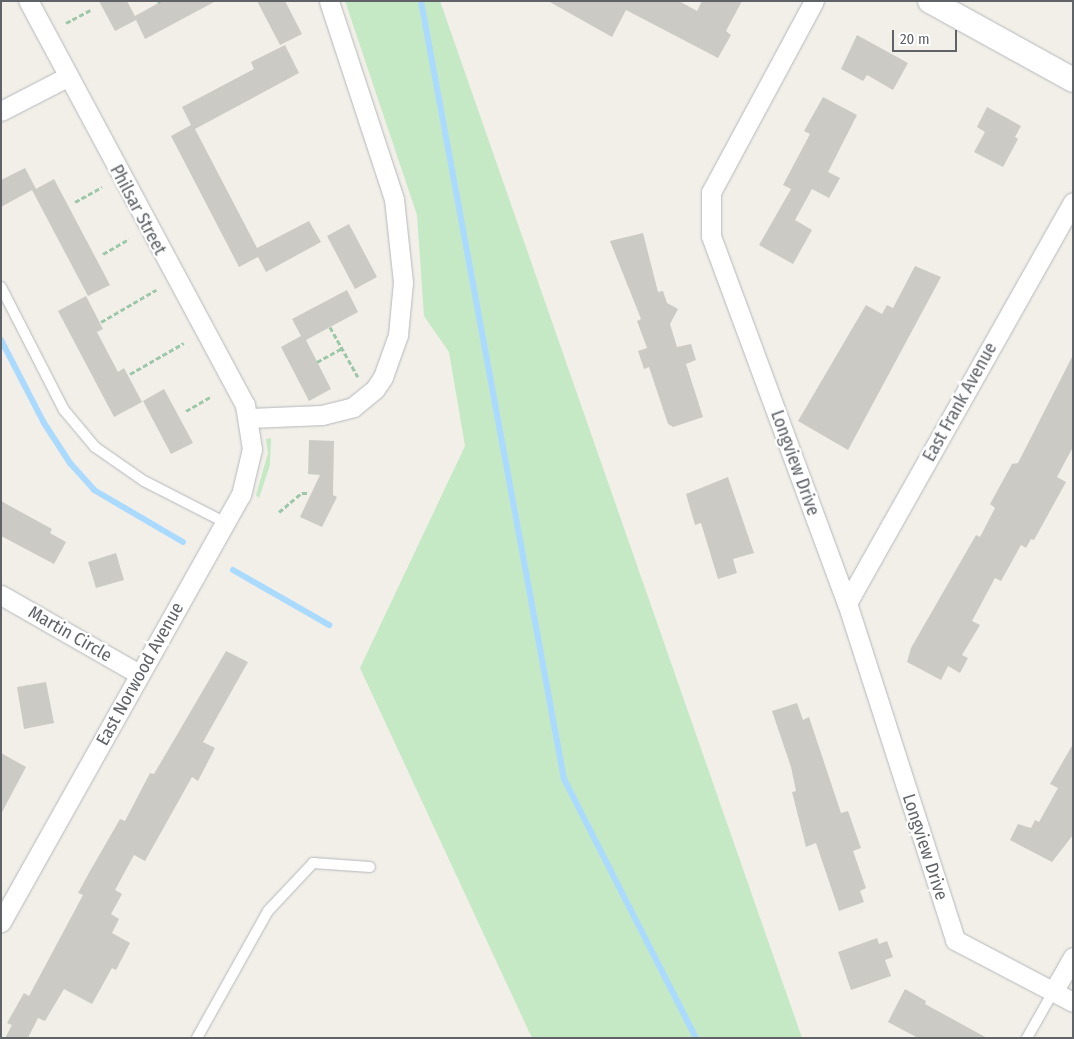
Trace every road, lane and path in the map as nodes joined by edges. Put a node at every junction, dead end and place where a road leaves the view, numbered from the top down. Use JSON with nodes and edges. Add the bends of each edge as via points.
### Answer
{"nodes":[{"id":1,"x":28,"y":1,"type":"edge"},
{"id":2,"x":329,"y":1,"type":"edge"},
{"id":3,"x":814,"y":1,"type":"edge"},
{"id":4,"x":930,"y":1,"type":"edge"},
{"id":5,"x":92,"y":9,"type":"dead end"},
{"id":6,"x":66,"y":23,"type":"dead end"},
{"id":7,"x":67,"y":77,"type":"junction"},
{"id":8,"x":1073,"y":80,"type":"edge"},
{"id":9,"x":1,"y":111,"type":"edge"},
{"id":10,"x":102,"y":188,"type":"dead end"},
{"id":11,"x":75,"y":202,"type":"dead end"},
{"id":12,"x":1073,"y":202,"type":"edge"},
{"id":13,"x":129,"y":239,"type":"dead end"},
{"id":14,"x":103,"y":254,"type":"dead end"},
{"id":15,"x":1,"y":287,"type":"edge"},
{"id":16,"x":156,"y":290,"type":"dead end"},
{"id":17,"x":101,"y":322,"type":"dead end"},
{"id":18,"x":330,"y":327,"type":"dead end"},
{"id":19,"x":184,"y":343,"type":"dead end"},
{"id":20,"x":342,"y":348,"type":"junction"},
{"id":21,"x":317,"y":362,"type":"dead end"},
{"id":22,"x":130,"y":374,"type":"dead end"},
{"id":23,"x":360,"y":381,"type":"dead end"},
{"id":24,"x":212,"y":396,"type":"dead end"},
{"id":25,"x":186,"y":411,"type":"dead end"},
{"id":26,"x":250,"y":418,"type":"junction"},
{"id":27,"x":308,"y":493,"type":"dead end"},
{"id":28,"x":279,"y":512,"type":"dead end"},
{"id":29,"x":226,"y":523,"type":"junction"},
{"id":30,"x":1,"y":595,"type":"edge"},
{"id":31,"x":847,"y":603,"type":"junction"},
{"id":32,"x":139,"y":674,"type":"junction"},
{"id":33,"x":370,"y":867,"type":"dead end"},
{"id":34,"x":1,"y":922,"type":"edge"},
{"id":35,"x":1073,"y":958,"type":"edge"},
{"id":36,"x":1053,"y":992,"type":"junction"},
{"id":37,"x":1073,"y":1002,"type":"edge"},
{"id":38,"x":197,"y":1038,"type":"edge"},
{"id":39,"x":1027,"y":1038,"type":"edge"}],
"edges":[{"from":1,"to":7,"type":"street","name":"Philsar Street"},
{"from":2,"to":26,"type":"street","via":[[394,199],[403,282],[398,335],[375,390],[353,407],[322,415]]},
{"from":3,"to":31,"type":"street","name":"Longview Drive","via":[[710,192],[711,236]]},
{"from":4,"to":8,"type":"street"},
{"from":5,"to":6,"type":"path"},
{"from":7,"to":9,"type":"street"},
{"from":7,"to":26,"type":"street","name":"Philsar Street"},
{"from":10,"to":11,"type":"path"},
{"from":12,"to":31,"type":"street","name":"East Frank Avenue"},
{"from":13,"to":14,"type":"path"},
{"from":15,"to":29,"type":"lane","via":[[64,410],[95,448],[144,481]]},
{"from":16,"to":17,"type":"path"},
{"from":18,"to":20,"type":"path"},
{"from":19,"to":22,"type":"path"},
{"from":20,"to":21,"type":"path"},
{"from":20,"to":23,"type":"path"},
{"from":24,"to":25,"type":"path"},
{"from":26,"to":29,"type":"street","name":"East Norwood Avenue","via":[[251,467]]},
{"from":27,"to":28,"type":"path","via":[[302,493]]},
{"from":29,"to":32,"type":"street","name":"East Norwood Avenue"},
{"from":30,"to":32,"type":"street","name":"Martin Circle"},
{"from":31,"to":36,"type":"street","name":"Longview Drive","via":[[955,940]]},
{"from":32,"to":34,"type":"street","name":"East Norwood Avenue"},
{"from":33,"to":38,"type":"lane","via":[[312,863],[268,911]]},
{"from":35,"to":36,"type":"street"},
{"from":36,"to":37,"type":"street"},
{"from":36,"to":39,"type":"lane"}]}
